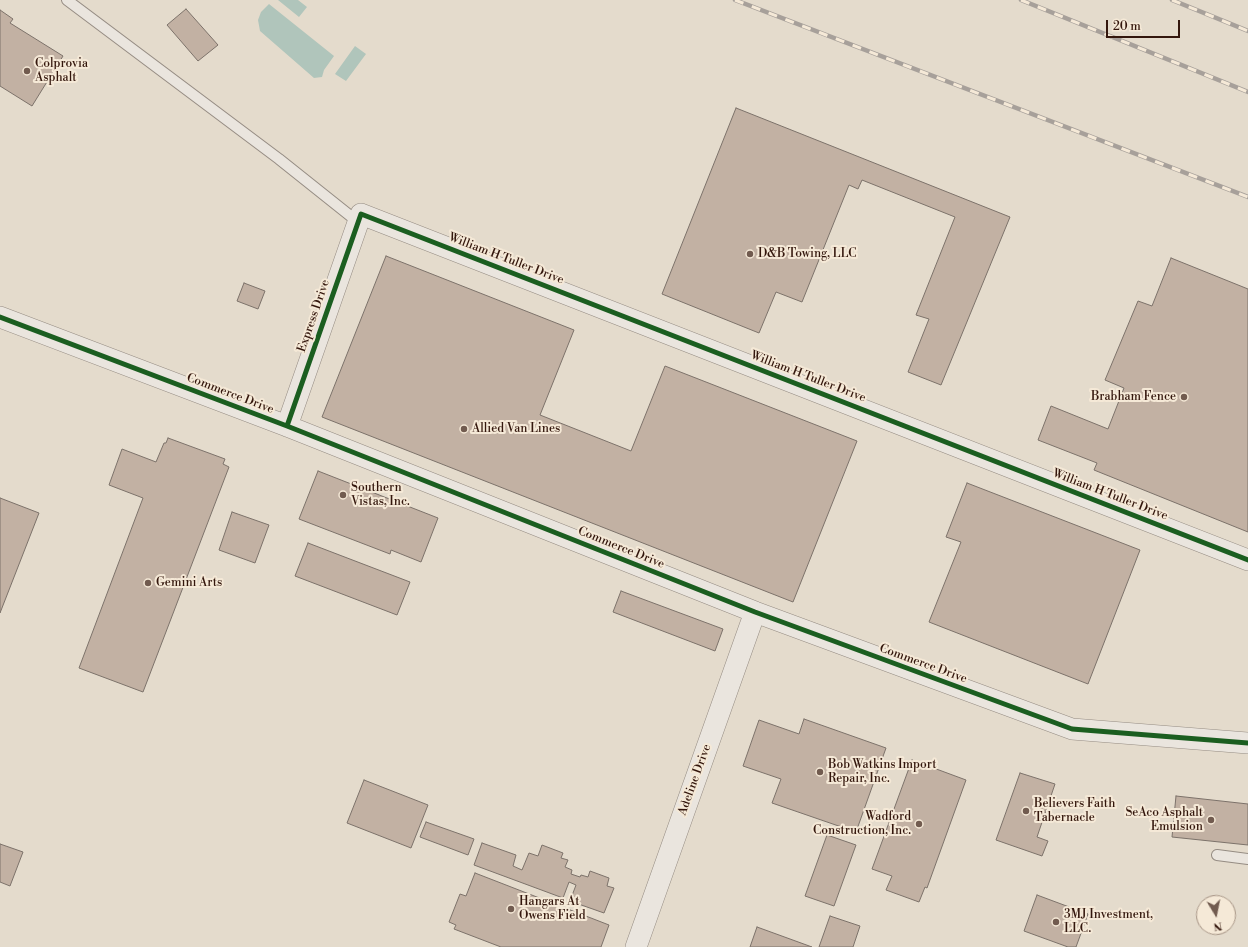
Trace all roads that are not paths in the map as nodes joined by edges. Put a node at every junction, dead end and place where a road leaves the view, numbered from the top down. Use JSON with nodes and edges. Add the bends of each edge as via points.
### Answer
{"nodes":[{"id":1,"x":67,"y":0,"type":"edge"},
{"id":2,"x":360,"y":218,"type":"junction"},
{"id":3,"x":0,"y":317,"type":"edge"},
{"id":4,"x":286,"y":426,"type":"junction"},
{"id":5,"x":1248,"y":560,"type":"edge"},
{"id":6,"x":755,"y":612,"type":"junction"},
{"id":7,"x":1248,"y":742,"type":"edge"},
{"id":8,"x":1217,"y":855,"type":"dead end"},
{"id":9,"x":1248,"y":859,"type":"edge"},
{"id":10,"x":636,"y":947,"type":"edge"}],
"edges":[{"from":1,"to":2,"type":"lane"},
{"from":2,"to":4,"type":"street","name":"Express Drive"},
{"from":2,"to":5,"type":"street","name":"William H Tuller Drive"},
{"from":3,"to":4,"type":"street","name":"Commerce Drive"},
{"from":4,"to":6,"type":"street","name":"Commerce Drive"},
{"from":6,"to":7,"type":"street","name":"Commerce Drive","via":[[1072,729]]},
{"from":6,"to":10,"type":"street","name":"Adeline Drive"},
{"from":8,"to":9,"type":"lane"}]}
